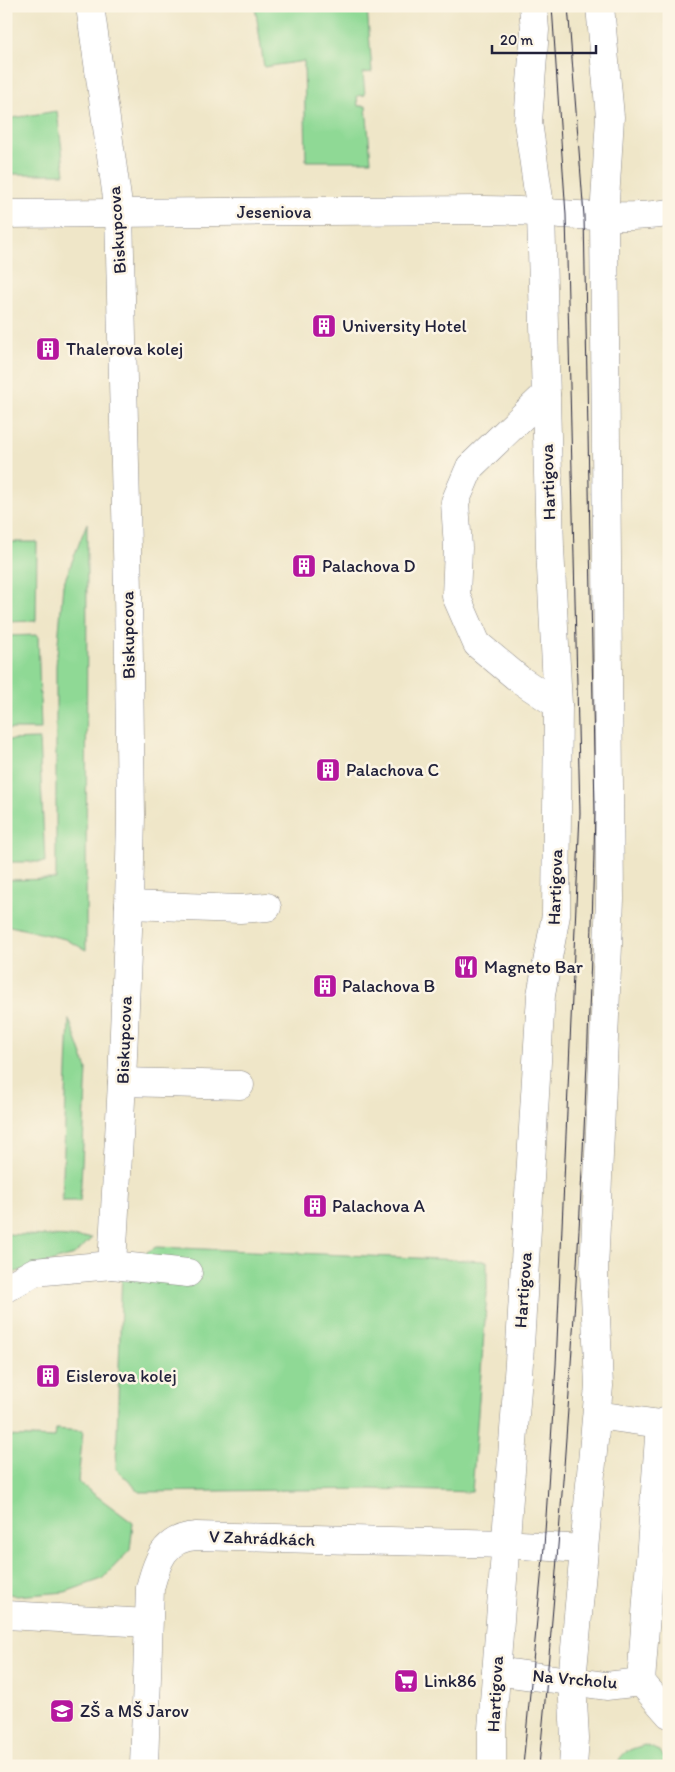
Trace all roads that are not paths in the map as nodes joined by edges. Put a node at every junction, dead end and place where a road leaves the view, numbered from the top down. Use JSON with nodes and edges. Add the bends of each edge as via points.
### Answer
{"nodes":[{"id":1,"x":90,"y":6,"type":"edge"},
{"id":2,"x":533,"y":6,"type":"edge"},
{"id":3,"x":600,"y":6,"type":"edge"},
{"id":4,"x":119,"y":212,"type":"junction"},
{"id":5,"x":541,"y":213,"type":"junction"},
{"id":6,"x":669,"y":213,"type":"edge"},
{"id":7,"x":6,"y":214,"type":"edge"},
{"id":8,"x":604,"y":218,"type":"junction"},
{"id":9,"x":546,"y":394,"type":"junction"},
{"id":10,"x":558,"y":705,"type":"junction"},
{"id":11,"x":129,"y":905,"type":"junction"},
{"id":12,"x":267,"y":907,"type":"dead end"},
{"id":13,"x":122,"y":1082,"type":"junction"},
{"id":14,"x":240,"y":1085,"type":"dead end"},
{"id":15,"x":112,"y":1265,"type":"junction"},
{"id":16,"x":188,"y":1273,"type":"dead end"},
{"id":17,"x":6,"y":1288,"type":"edge"},
{"id":18,"x":597,"y":1415,"type":"junction"},
{"id":19,"x":665,"y":1422,"type":"edge"},
{"id":20,"x":505,"y":1544,"type":"junction"},
{"id":21,"x":583,"y":1549,"type":"junction"},
{"id":22,"x":6,"y":1615,"type":"edge"},
{"id":23,"x":148,"y":1623,"type":"junction"},
{"id":24,"x":496,"y":1671,"type":"junction"},
{"id":25,"x":572,"y":1681,"type":"junction"},
{"id":26,"x":641,"y":1682,"type":"junction"},
{"id":27,"x":669,"y":1714,"type":"edge"},
{"id":28,"x":144,"y":1766,"type":"edge"},
{"id":29,"x":492,"y":1766,"type":"edge"},
{"id":30,"x":573,"y":1766,"type":"edge"}],
"edges":[{"from":1,"to":4,"type":"main road","name":"Biskupcova"},
{"from":2,"to":5,"type":"main road","name":"Hartigova","via":[[535,30],[528,122]]},
{"from":3,"to":8,"type":"main road","via":[[610,117]]},
{"from":4,"to":5,"type":"main road","name":"Jeseniova","via":[[503,210]]},
{"from":4,"to":7,"type":"main road","name":"Jeseniova"},
{"from":4,"to":11,"type":"main road","name":"Biskupcova","via":[[128,591]]},
{"from":5,"to":8,"type":"main road","name":"Jeseniova"},
{"from":5,"to":9,"type":"main road","name":"Hartigova"},
{"from":6,"to":8,"type":"main road","name":"Jeseniova"},
{"from":8,"to":18,"type":"main road","via":[[610,899],[594,1271],[599,1386]]},
{"from":9,"to":10,"type":"main road","name":"Hartigova"},
{"from":9,"to":10,"type":"main road","via":[[470,467],[455,502],[458,548],[456,596],[477,644],[519,679]]},
{"from":10,"to":20,"type":"main road","name":"Hartigova","via":[[556,915],[541,995]]},
{"from":11,"to":12,"type":"main road"},
{"from":11,"to":13,"type":"main road","name":"Biskupcova"},
{"from":13,"to":14,"type":"main road"},
{"from":13,"to":15,"type":"main road","name":"Biskupcova"},
{"from":15,"to":16,"type":"main road"},
{"from":15,"to":17,"type":"main road","via":[[34,1272]]},
{"from":18,"to":19,"type":"main road"},
{"from":18,"to":21,"type":"main road"},
{"from":19,"to":26,"type":"main road"},
{"from":20,"to":21,"type":"main road","name":"V Zahrádkách"},
{"from":20,"to":23,"type":"main road","name":"V Zahrádkách","via":[[186,1536],[176,1540],[157,1561],[150,1588]]},
{"from":20,"to":24,"type":"main road","name":"Hartigova"},
{"from":21,"to":25,"type":"main road"},
{"from":22,"to":23,"type":"main road"},
{"from":23,"to":28,"type":"main road","name":"V Zahrádkách"},
{"from":24,"to":25,"type":"main road","name":"Na Vrcholu"},
{"from":24,"to":29,"type":"main road","name":"Hartigova"},
{"from":25,"to":26,"type":"main road","name":"Na Vrcholu","via":[[606,1686]]},
{"from":25,"to":30,"type":"main road"},
{"from":26,"to":27,"type":"main road","name":"Na Vrcholu"}]}
